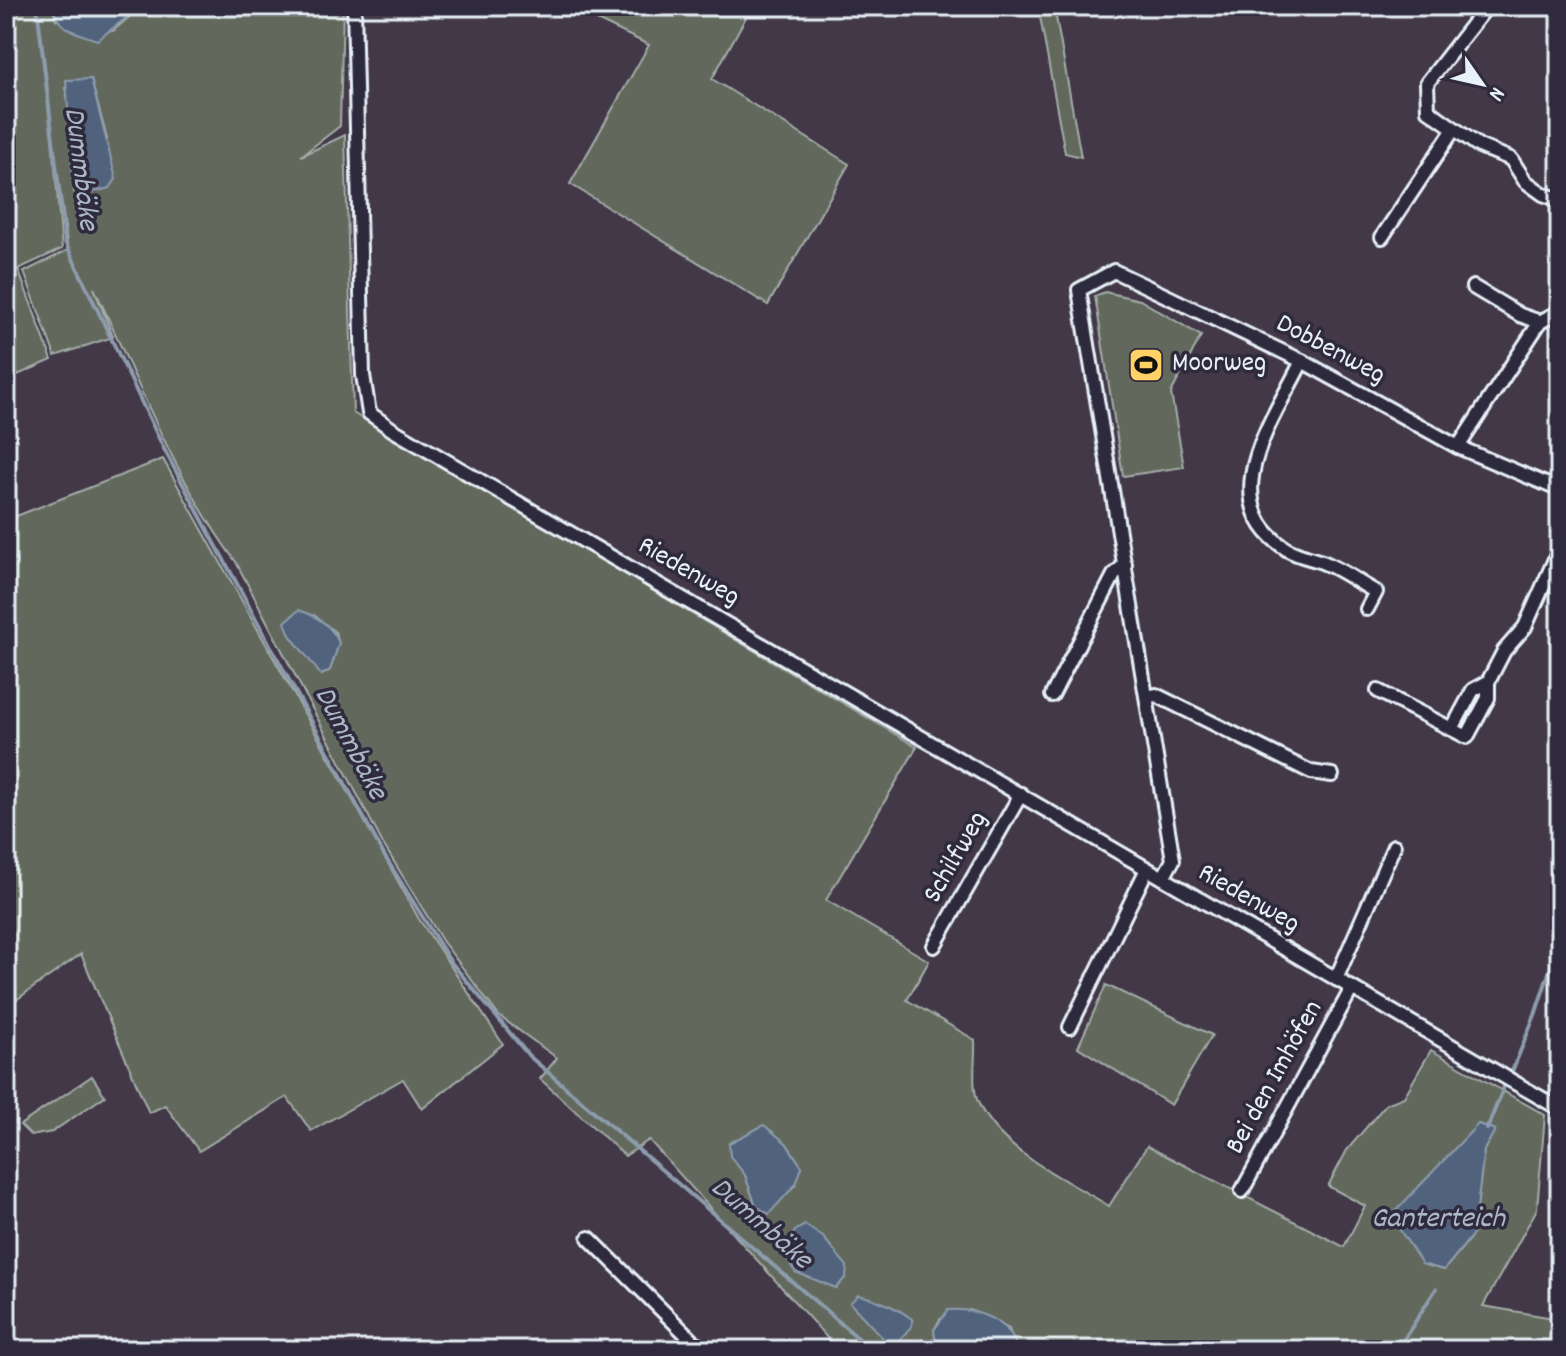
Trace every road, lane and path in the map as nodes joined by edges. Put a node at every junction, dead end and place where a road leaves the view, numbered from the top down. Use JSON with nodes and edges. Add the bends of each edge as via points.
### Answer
{"nodes":[{"id":1,"x":354,"y":6,"type":"edge"},
{"id":2,"x":1487,"y":6,"type":"edge"},
{"id":3,"x":1454,"y":129,"type":"junction"},
{"id":4,"x":1560,"y":200,"type":"edge"},
{"id":5,"x":1382,"y":237,"type":"dead end"},
{"id":6,"x":1473,"y":287,"type":"dead end"},
{"id":7,"x":1560,"y":304,"type":"edge"},
{"id":8,"x":1540,"y":322,"type":"junction"},
{"id":9,"x":1302,"y":361,"type":"junction"},
{"id":10,"x":1458,"y":447,"type":"junction"},
{"id":11,"x":1560,"y":490,"type":"edge"},
{"id":12,"x":1560,"y":548,"type":"edge"},
{"id":13,"x":1125,"y":564,"type":"junction"},
{"id":14,"x":1367,"y":609,"type":"dead end"},
{"id":15,"x":1378,"y":691,"type":"dead end"},
{"id":16,"x":1052,"y":695,"type":"dead end"},
{"id":17,"x":1147,"y":697,"type":"junction"},
{"id":18,"x":1332,"y":775,"type":"dead end"},
{"id":19,"x":1021,"y":794,"type":"junction"},
{"id":20,"x":1394,"y":846,"type":"dead end"},
{"id":21,"x":1147,"y":869,"type":"junction"},
{"id":22,"x":1163,"y":878,"type":"junction"},
{"id":23,"x":934,"y":946,"type":"dead end"},
{"id":24,"x":1336,"y":979,"type":"junction"},
{"id":25,"x":1352,"y":988,"type":"junction"},
{"id":26,"x":1070,"y":1027,"type":"dead end"},
{"id":27,"x":1560,"y":1109,"type":"edge"},
{"id":28,"x":1242,"y":1191,"type":"dead end"},
{"id":29,"x":589,"y":1238,"type":"dead end"},
{"id":30,"x":702,"y":1350,"type":"edge"}],
"edges":[{"from":1,"to":19,"type":"street","name":"Riedenweg","via":[[363,375],[369,413]]},
{"from":2,"to":3,"type":"street","via":[[1427,83],[1428,110]]},
{"from":3,"to":4,"type":"street","via":[[1511,159],[1525,181]]},
{"from":3,"to":5,"type":"street"},
{"from":6,"to":8,"type":"street"},
{"from":7,"to":8,"type":"street","via":[[1556,313]]},
{"from":8,"to":10,"type":"street"},
{"from":9,"to":10,"type":"street","name":"Dobbenweg"},
{"from":9,"to":13,"type":"street","name":"Dobbenweg","via":[[1114,271],[1079,290]]},
{"from":9,"to":14,"type":"street","via":[[1250,468],[1252,503],[1266,532],[1287,549],[1376,592]]},
{"from":10,"to":11,"type":"street","name":"Dobbenweg"},
{"from":12,"to":15,"type":"street","via":[[1525,627],[1504,651],[1488,682],[1488,698],[1467,737]]},
{"from":13,"to":16,"type":"street","via":[[1114,575]]},
{"from":13,"to":17,"type":"street"},
{"from":17,"to":18,"type":"street","via":[[1156,695],[1311,772]]},
{"from":17,"to":22,"type":"street","via":[[1173,860]]},
{"from":19,"to":21,"type":"street","name":"Riedenweg"},
{"from":19,"to":23,"type":"street","name":"Schilfweg"},
{"from":20,"to":24,"type":"street"},
{"from":21,"to":22,"type":"street","name":"Riedenweg"},
{"from":21,"to":26,"type":"street"},
{"from":22,"to":24,"type":"street","name":"Riedenweg"},
{"from":24,"to":25,"type":"street","name":"Riedenweg"},
{"from":25,"to":27,"type":"street","name":"Riedenweg"},
{"from":25,"to":28,"type":"street","name":"Bei den Imhöfen"},
{"from":29,"to":30,"type":"street"}]}
